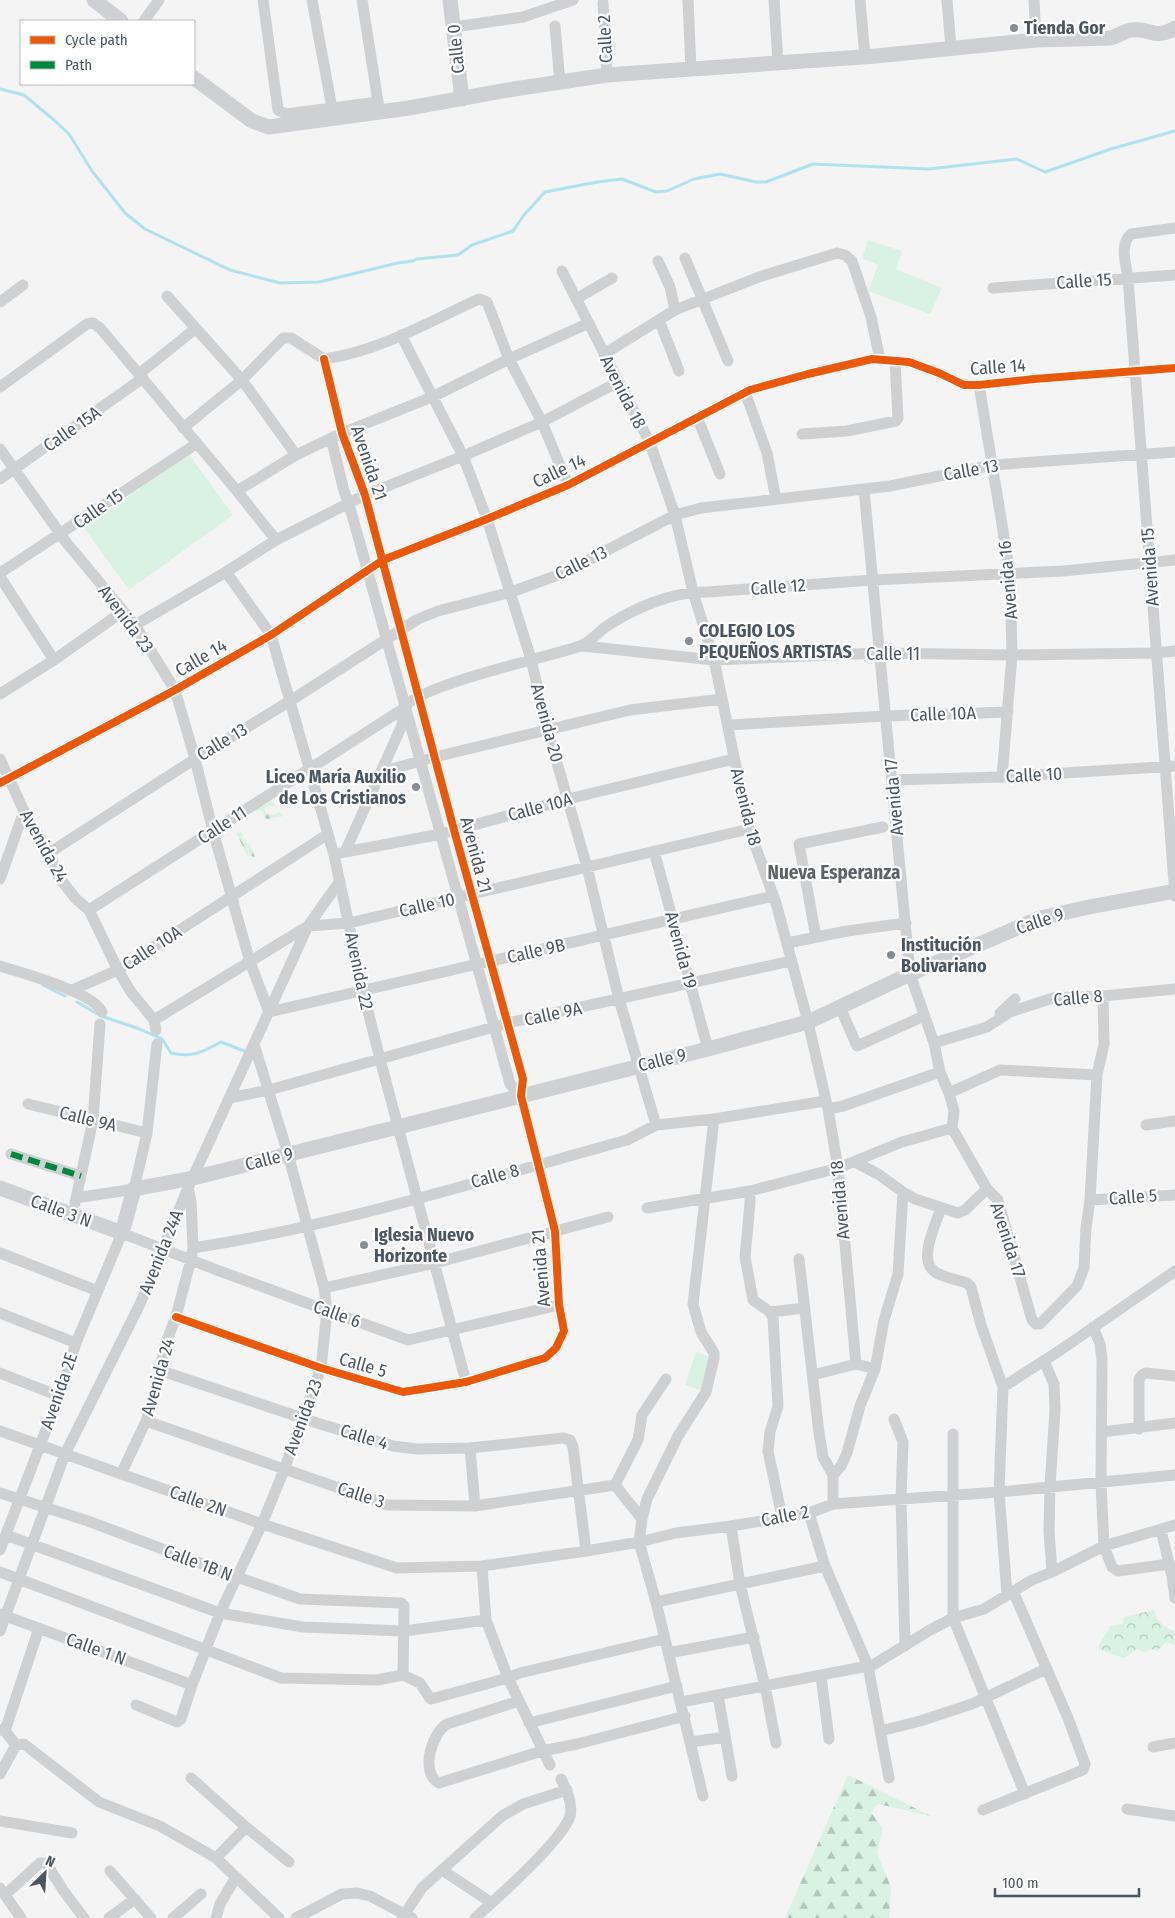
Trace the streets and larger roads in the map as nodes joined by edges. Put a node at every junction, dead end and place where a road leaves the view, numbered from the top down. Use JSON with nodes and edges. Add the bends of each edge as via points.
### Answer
{"nodes":[{"id":1,"x":95,"y":0,"type":"edge"},
{"id":2,"x":159,"y":0,"type":"edge"},
{"id":3,"x":263,"y":0,"type":"edge"},
{"id":4,"x":312,"y":0,"type":"edge"},
{"id":5,"x":362,"y":0,"type":"edge"},
{"id":6,"x":450,"y":0,"type":"edge"},
{"id":7,"x":573,"y":0,"type":"edge"},
{"id":8,"x":688,"y":0,"type":"edge"},
{"id":9,"x":774,"y":0,"type":"edge"},
{"id":10,"x":860,"y":0,"type":"edge"},
{"id":11,"x":947,"y":0,"type":"edge"},
{"id":12,"x":1034,"y":0,"type":"edge"},
{"id":13,"x":558,"y":3,"type":"edge"},
{"id":14,"x":603,"y":3,"type":"dead end"},
{"id":15,"x":120,"y":20,"type":"edge"},
{"id":16,"x":145,"y":20,"type":"edge"},
{"id":17,"x":554,"y":26,"type":"dead end"},
{"id":18,"x":454,"y":27,"type":"junction"},
{"id":19,"x":1175,"y":28,"type":"edge"},
{"id":20,"x":1036,"y":40,"type":"junction"},
{"id":21,"x":951,"y":48,"type":"junction"},
{"id":22,"x":865,"y":57,"type":"junction"},
{"id":23,"x":778,"y":63,"type":"junction"},
{"id":24,"x":691,"y":70,"type":"junction"},
{"id":25,"x":606,"y":75,"type":"junction"},
{"id":26,"x":195,"y":79,"type":"edge"},
{"id":27,"x":560,"y":83,"type":"junction"},
{"id":28,"x":462,"y":99,"type":"junction"},
{"id":29,"x":379,"y":107,"type":"junction"},
{"id":30,"x":332,"y":108,"type":"junction"},
{"id":31,"x":1175,"y":228,"type":"edge"},
{"id":32,"x":685,"y":258,"type":"dead end"},
{"id":33,"x":658,"y":261,"type":"dead end"},
{"id":34,"x":562,"y":271,"type":"dead end"},
{"id":35,"x":1175,"y":275,"type":"edge"},
{"id":36,"x":612,"y":278,"type":"dead end"},
{"id":37,"x":1128,"y":278,"type":"junction"},
{"id":38,"x":23,"y":285,"type":"dead end"},
{"id":39,"x":994,"y":288,"type":"dead end"},
{"id":40,"x":167,"y":296,"type":"dead end"},
{"id":41,"x":576,"y":299,"type":"junction"},
{"id":42,"x":704,"y":299,"type":"junction"},
{"id":43,"x":0,"y":302,"type":"edge"},
{"id":44,"x":675,"y":310,"type":"junction"},
{"id":45,"x":659,"y":320,"type":"junction"},
{"id":46,"x":589,"y":323,"type":"junction"},
{"id":47,"x":195,"y":329,"type":"junction"},
{"id":48,"x":401,"y":335,"type":"junction"},
{"id":49,"x":604,"y":354,"type":"junction"},
{"id":50,"x":324,"y":359,"type":"junction"},
{"id":51,"x":509,"y":359,"type":"junction"},
{"id":52,"x":880,"y":360,"type":"junction"},
{"id":53,"x":728,"y":361,"type":"dead end"},
{"id":54,"x":895,"y":362,"type":"junction"},
{"id":55,"x":1175,"y":368,"type":"edge"},
{"id":56,"x":678,"y":371,"type":"dead end"},
{"id":57,"x":1135,"y":371,"type":"junction"},
{"id":58,"x":141,"y":376,"type":"junction"},
{"id":59,"x":242,"y":380,"type":"junction"},
{"id":60,"x":618,"y":382,"type":"junction"},
{"id":61,"x":979,"y":385,"type":"junction"},
{"id":62,"x":0,"y":386,"type":"edge"},
{"id":63,"x":745,"y":392,"type":"junction"},
{"id":64,"x":432,"y":397,"type":"junction"},
{"id":65,"x":697,"y":417,"type":"junction"},
{"id":66,"x":542,"y":422,"type":"junction"},
{"id":67,"x":183,"y":428,"type":"junction"},
{"id":68,"x":342,"y":433,"type":"junction"},
{"id":69,"x":802,"y":434,"type":"dead end"},
{"id":70,"x":331,"y":438,"type":"junction"},
{"id":71,"x":650,"y":443,"type":"junction"},
{"id":72,"x":196,"y":444,"type":"junction"},
{"id":73,"x":0,"y":450,"type":"edge"},
{"id":74,"x":1175,"y":452,"type":"edge"},
{"id":75,"x":296,"y":454,"type":"junction"},
{"id":76,"x":1141,"y":454,"type":"junction"},
{"id":77,"x":463,"y":456,"type":"junction"},
{"id":78,"x":993,"y":465,"type":"junction"},
{"id":79,"x":15,"y":469,"type":"junction"},
{"id":80,"x":720,"y":474,"type":"dead end"},
{"id":81,"x":0,"y":479,"type":"edge"},
{"id":82,"x":568,"y":484,"type":"junction"},
{"id":83,"x":864,"y":489,"type":"junction"},
{"id":84,"x":237,"y":491,"type":"junction"},
{"id":85,"x":365,"y":495,"type":"junction"},
{"id":86,"x":776,"y":499,"type":"junction"},
{"id":87,"x":349,"y":504,"type":"junction"},
{"id":88,"x":675,"y":515,"type":"junction"},
{"id":89,"x":487,"y":519,"type":"junction"},
{"id":90,"x":60,"y":534,"type":"junction"},
{"id":91,"x":276,"y":540,"type":"junction"},
{"id":92,"x":383,"y":560,"type":"junction"},
{"id":93,"x":1175,"y":560,"type":"edge"},
{"id":94,"x":1149,"y":563,"type":"junction"},
{"id":95,"x":368,"y":571,"type":"junction"},
{"id":96,"x":226,"y":572,"type":"junction"},
{"id":97,"x":1010,"y":573,"type":"junction"},
{"id":98,"x":0,"y":575,"type":"edge"},
{"id":99,"x":873,"y":580,"type":"junction"},
{"id":100,"x":511,"y":592,"type":"junction"},
{"id":101,"x":694,"y":592,"type":"junction"},
{"id":102,"x":122,"y":612,"type":"junction"},
{"id":103,"x":135,"y":625,"type":"junction"},
{"id":104,"x":401,"y":631,"type":"junction"},
{"id":105,"x":271,"y":635,"type":"junction"},
{"id":106,"x":386,"y":638,"type":"junction"},
{"id":107,"x":583,"y":646,"type":"junction"},
{"id":108,"x":1175,"y":651,"type":"edge"},
{"id":109,"x":1156,"y":653,"type":"junction"},
{"id":110,"x":880,"y":654,"type":"junction"},
{"id":111,"x":1012,"y":655,"type":"junction"},
{"id":112,"x":531,"y":659,"type":"junction"},
{"id":113,"x":54,"y":660,"type":"junction"},
{"id":114,"x":714,"y":660,"type":"junction"},
{"id":115,"x":175,"y":690,"type":"junction"},
{"id":116,"x":0,"y":694,"type":"edge"},
{"id":117,"x":419,"y":696,"type":"junction"},
{"id":118,"x":722,"y":699,"type":"junction"},
{"id":119,"x":290,"y":702,"type":"junction"},
{"id":120,"x":404,"y":707,"type":"junction"},
{"id":121,"x":1008,"y":712,"type":"junction"},
{"id":122,"x":886,"y":716,"type":"junction"},
{"id":123,"x":728,"y":725,"type":"junction"},
{"id":124,"x":547,"y":728,"type":"junction"},
{"id":125,"x":434,"y":757,"type":"junction"},
{"id":126,"x":195,"y":758,"type":"junction"},
{"id":127,"x":734,"y":758,"type":"junction"},
{"id":128,"x":0,"y":759,"type":"edge"},
{"id":129,"x":420,"y":761,"type":"junction"},
{"id":130,"x":1170,"y":766,"type":"edge"},
{"id":131,"x":309,"y":769,"type":"junction"},
{"id":132,"x":382,"y":772,"type":"junction"},
{"id":133,"x":1002,"y":777,"type":"junction"},
{"id":134,"x":892,"y":780,"type":"junction"},
{"id":135,"x":5,"y":781,"type":"edge"},
{"id":136,"x":568,"y":799,"type":"junction"},
{"id":137,"x":24,"y":811,"type":"junction"},
{"id":138,"x":882,"y":827,"type":"dead end"},
{"id":139,"x":749,"y":829,"type":"junction"},
{"id":140,"x":454,"y":830,"type":"junction"},
{"id":141,"x":212,"y":831,"type":"junction"},
{"id":142,"x":328,"y":834,"type":"junction"},
{"id":143,"x":440,"y":834,"type":"junction"},
{"id":144,"x":654,"y":851,"type":"junction"},
{"id":145,"x":49,"y":853,"type":"junction"},
{"id":146,"x":340,"y":853,"type":"junction"},
{"id":147,"x":587,"y":867,"type":"junction"},
{"id":148,"x":0,"y":879,"type":"edge"},
{"id":149,"x":340,"y":881,"type":"junction"},
{"id":150,"x":1175,"y":891,"type":"edge"},
{"id":151,"x":472,"y":894,"type":"junction"},
{"id":152,"x":773,"y":896,"type":"junction"},
{"id":153,"x":1175,"y":896,"type":"edge"},
{"id":154,"x":232,"y":897,"type":"junction"},
{"id":155,"x":458,"y":897,"type":"junction"},
{"id":156,"x":89,"y":910,"type":"junction"},
{"id":157,"x":673,"y":919,"type":"junction"},
{"id":158,"x":349,"y":923,"type":"junction"},
{"id":159,"x":906,"y":923,"type":"junction"},
{"id":160,"x":308,"y":926,"type":"junction"},
{"id":161,"x":604,"y":935,"type":"junction"},
{"id":162,"x":816,"y":937,"type":"junction"},
{"id":163,"x":786,"y":943,"type":"junction"},
{"id":164,"x":250,"y":962,"type":"junction"},
{"id":165,"x":490,"y":962,"type":"junction"},
{"id":166,"x":791,"y":962,"type":"junction"},
{"id":167,"x":477,"y":965,"type":"junction"},
{"id":168,"x":0,"y":966,"type":"edge"},
{"id":169,"x":118,"y":970,"type":"junction"},
{"id":170,"x":910,"y":974,"type":"junction"},
{"id":171,"x":690,"y":984,"type":"junction"},
{"id":172,"x":1175,"y":989,"type":"edge"},
{"id":173,"x":72,"y":990,"type":"junction"},
{"id":174,"x":363,"y":991,"type":"junction"},
{"id":175,"x":1103,"y":996,"type":"junction"},
{"id":176,"x":618,"y":999,"type":"junction"},
{"id":177,"x":1015,"y":999,"type":"dead end"},
{"id":178,"x":840,"y":1007,"type":"junction"},
{"id":179,"x":269,"y":1012,"type":"junction"},
{"id":180,"x":924,"y":1016,"type":"junction"},
{"id":181,"x":808,"y":1022,"type":"junction"},
{"id":182,"x":508,"y":1023,"type":"junction"},
{"id":183,"x":155,"y":1025,"type":"joint"},
{"id":184,"x":494,"y":1027,"type":"junction"},
{"id":185,"x":987,"y":1027,"type":"junction"},
{"id":186,"x":934,"y":1042,"type":"junction"},
{"id":187,"x":157,"y":1044,"type":"dead end"},
{"id":188,"x":254,"y":1044,"type":"junction"},
{"id":189,"x":708,"y":1049,"type":"junction"},
{"id":190,"x":380,"y":1059,"type":"junction"},
{"id":191,"x":637,"y":1066,"type":"junction"},
{"id":192,"x":940,"y":1072,"type":"junction"},
{"id":193,"x":1097,"y":1075,"type":"junction"},
{"id":194,"x":269,"y":1090,"type":"junction"},
{"id":195,"x":949,"y":1093,"type":"junction"},
{"id":196,"x":521,"y":1096,"type":"junction"},
{"id":197,"x":229,"y":1098,"type":"junction"},
{"id":198,"x":28,"y":1104,"type":"dead end"},
{"id":199,"x":827,"y":1105,"type":"junction"},
{"id":200,"x":714,"y":1119,"type":"junction"},
{"id":201,"x":93,"y":1120,"type":"junction"},
{"id":202,"x":1175,"y":1121,"type":"edge"},
{"id":203,"x":656,"y":1125,"type":"junction"},
{"id":204,"x":1146,"y":1125,"type":"dead end"},
{"id":205,"x":398,"y":1128,"type":"junction"},
{"id":206,"x":952,"y":1128,"type":"junction"},
{"id":207,"x":148,"y":1133,"type":"junction"},
{"id":208,"x":11,"y":1154,"type":"dead end"},
{"id":209,"x":288,"y":1154,"type":"junction"},
{"id":210,"x":855,"y":1162,"type":"junction"},
{"id":211,"x":537,"y":1165,"type":"junction"},
{"id":212,"x":838,"y":1168,"type":"junction"},
{"id":213,"x":81,"y":1176,"type":"junction"},
{"id":214,"x":190,"y":1183,"type":"junction"},
{"id":215,"x":0,"y":1188,"type":"edge"},
{"id":216,"x":134,"y":1189,"type":"junction"},
{"id":217,"x":988,"y":1189,"type":"junction"},
{"id":218,"x":750,"y":1191,"type":"junction"},
{"id":219,"x":903,"y":1192,"type":"junction"},
{"id":220,"x":1175,"y":1195,"type":"edge"},
{"id":221,"x":76,"y":1198,"type":"junction"},
{"id":222,"x":416,"y":1198,"type":"junction"},
{"id":223,"x":706,"y":1198,"type":"junction"},
{"id":224,"x":1090,"y":1200,"type":"junction"},
{"id":225,"x":647,"y":1208,"type":"dead end"},
{"id":226,"x":941,"y":1208,"type":"junction"},
{"id":227,"x":72,"y":1215,"type":"junction"},
{"id":228,"x":608,"y":1217,"type":"dead end"},
{"id":229,"x":307,"y":1226,"type":"junction"},
{"id":230,"x":555,"y":1232,"type":"junction"},
{"id":231,"x":122,"y":1233,"type":"junction"},
{"id":232,"x":163,"y":1249,"type":"junction"},
{"id":233,"x":0,"y":1253,"type":"edge"},
{"id":234,"x":192,"y":1254,"type":"junction"},
{"id":235,"x":799,"y":1259,"type":"dead end"},
{"id":236,"x":435,"y":1263,"type":"junction"},
{"id":237,"x":1175,"y":1271,"type":"edge"},
{"id":238,"x":324,"y":1288,"type":"junction"},
{"id":239,"x":98,"y":1291,"type":"junction"},
{"id":240,"x":559,"y":1305,"type":"junction"},
{"id":241,"x":804,"y":1308,"type":"junction"},
{"id":242,"x":327,"y":1310,"type":"junction"},
{"id":243,"x":770,"y":1312,"type":"junction"},
{"id":244,"x":0,"y":1313,"type":"edge"},
{"id":245,"x":176,"y":1317,"type":"junction"},
{"id":246,"x":1093,"y":1327,"type":"junction"},
{"id":247,"x":454,"y":1330,"type":"junction"},
{"id":248,"x":76,"y":1343,"type":"junction"},
{"id":249,"x":545,"y":1358,"type":"joint"},
{"id":250,"x":1044,"y":1361,"type":"junction"},
{"id":251,"x":856,"y":1364,"type":"junction"},
{"id":252,"x":321,"y":1368,"type":"junction"},
{"id":253,"x":874,"y":1369,"type":"junction"},
{"id":254,"x":159,"y":1370,"type":"junction"},
{"id":255,"x":0,"y":1372,"type":"edge"},
{"id":256,"x":813,"y":1375,"type":"junction"},
{"id":257,"x":1175,"y":1376,"type":"edge"},
{"id":258,"x":666,"y":1380,"type":"dead end"},
{"id":259,"x":466,"y":1382,"type":"junction"},
{"id":260,"x":1003,"y":1387,"type":"junction"},
{"id":261,"x":59,"y":1396,"type":"junction"},
{"id":262,"x":302,"y":1417,"type":"junction"},
{"id":263,"x":894,"y":1419,"type":"dead end"},
{"id":264,"x":146,"y":1421,"type":"junction"},
{"id":265,"x":1175,"y":1423,"type":"edge"},
{"id":266,"x":1139,"y":1429,"type":"junction"},
{"id":267,"x":0,"y":1431,"type":"edge"},
{"id":268,"x":1102,"y":1432,"type":"junction"},
{"id":269,"x":953,"y":1434,"type":"dead end"},
{"id":270,"x":40,"y":1446,"type":"junction"},
{"id":271,"x":470,"y":1448,"type":"junction"},
{"id":272,"x":65,"y":1454,"type":"junction"},
{"id":273,"x":284,"y":1470,"type":"junction"},
{"id":274,"x":122,"y":1474,"type":"junction"},
{"id":275,"x":832,"y":1475,"type":"junction"},
{"id":276,"x":1175,"y":1475,"type":"edge"},
{"id":277,"x":1101,"y":1483,"type":"junction"},
{"id":278,"x":615,"y":1485,"type":"junction"},
{"id":279,"x":1050,"y":1486,"type":"junction"},
{"id":280,"x":579,"y":1492,"type":"junction"},
{"id":281,"x":999,"y":1492,"type":"junction"},
{"id":282,"x":0,"y":1493,"type":"edge"},
{"id":283,"x":952,"y":1496,"type":"junction"},
{"id":284,"x":901,"y":1498,"type":"junction"},
{"id":285,"x":19,"y":1500,"type":"junction"},
{"id":286,"x":833,"y":1504,"type":"junction"},
{"id":287,"x":475,"y":1506,"type":"junction"},
{"id":288,"x":45,"y":1507,"type":"junction"},
{"id":289,"x":809,"y":1513,"type":"junction"},
{"id":290,"x":782,"y":1517,"type":"junction"},
{"id":291,"x":642,"y":1520,"type":"junction"},
{"id":292,"x":262,"y":1524,"type":"junction"},
{"id":293,"x":1175,"y":1525,"type":"edge"},
{"id":294,"x":730,"y":1526,"type":"junction"},
{"id":295,"x":1161,"y":1530,"type":"junction"},
{"id":296,"x":6,"y":1535,"type":"junction"},
{"id":297,"x":639,"y":1542,"type":"junction"},
{"id":298,"x":31,"y":1544,"type":"junction"},
{"id":299,"x":1104,"y":1546,"type":"junction"},
{"id":300,"x":0,"y":1550,"type":"edge"},
{"id":301,"x":586,"y":1551,"type":"junction"},
{"id":302,"x":1169,"y":1564,"type":"junction"},
{"id":303,"x":482,"y":1566,"type":"junction"},
{"id":304,"x":825,"y":1566,"type":"junction"},
{"id":305,"x":397,"y":1568,"type":"joint"},
{"id":306,"x":0,"y":1572,"type":"edge"},
{"id":307,"x":1052,"y":1572,"type":"junction"},
{"id":308,"x":1174,"y":1576,"type":"edge"},
{"id":309,"x":237,"y":1578,"type":"junction"},
{"id":310,"x":18,"y":1580,"type":"junction"},
{"id":311,"x":740,"y":1584,"type":"junction"},
{"id":312,"x":1010,"y":1592,"type":"junction"},
{"id":313,"x":1175,"y":1598,"type":"edge"},
{"id":314,"x":656,"y":1602,"type":"junction"},
{"id":315,"x":220,"y":1613,"type":"junction"},
{"id":316,"x":3,"y":1615,"type":"edge"},
{"id":317,"x":953,"y":1618,"type":"junction"},
{"id":318,"x":486,"y":1620,"type":"junction"},
{"id":319,"x":39,"y":1628,"type":"junction"},
{"id":320,"x":0,"y":1631,"type":"edge"},
{"id":321,"x":404,"y":1631,"type":"junction"},
{"id":322,"x":754,"y":1637,"type":"junction"},
{"id":323,"x":664,"y":1640,"type":"junction"},
{"id":324,"x":905,"y":1646,"type":"junction"},
{"id":325,"x":205,"y":1650,"type":"junction"},
{"id":326,"x":668,"y":1653,"type":"junction"},
{"id":327,"x":868,"y":1666,"type":"junction"},
{"id":328,"x":1046,"y":1669,"type":"junction"},
{"id":329,"x":403,"y":1675,"type":"junction"},
{"id":330,"x":821,"y":1676,"type":"junction"},
{"id":331,"x":508,"y":1678,"type":"junction"},
{"id":332,"x":192,"y":1685,"type":"junction"},
{"id":333,"x":677,"y":1686,"type":"junction"},
{"id":334,"x":765,"y":1686,"type":"junction"},
{"id":335,"x":718,"y":1695,"type":"junction"},
{"id":336,"x":985,"y":1697,"type":"junction"},
{"id":337,"x":518,"y":1701,"type":"junction"},
{"id":338,"x":681,"y":1702,"type":"junction"},
{"id":339,"x":136,"y":1705,"type":"dead end"},
{"id":340,"x":685,"y":1716,"type":"junction"},
{"id":341,"x":529,"y":1723,"type":"junction"},
{"id":342,"x":2,"y":1730,"type":"edge"},
{"id":343,"x":881,"y":1731,"type":"junction"},
{"id":344,"x":725,"y":1737,"type":"junction"},
{"id":345,"x":828,"y":1739,"type":"dead end"},
{"id":346,"x":691,"y":1742,"type":"junction"},
{"id":347,"x":776,"y":1743,"type":"dead end"},
{"id":348,"x":1175,"y":1743,"type":"edge"},
{"id":349,"x":16,"y":1745,"type":"junction"},
{"id":350,"x":1153,"y":1747,"type":"dead end"},
{"id":351,"x":542,"y":1751,"type":"junction"},
{"id":352,"x":550,"y":1765,"type":"dead end"},
{"id":353,"x":0,"y":1774,"type":"edge"},
{"id":354,"x":732,"y":1776,"type":"dead end"},
{"id":355,"x":191,"y":1778,"type":"dead end"},
{"id":356,"x":889,"y":1778,"type":"dead end"},
{"id":357,"x":561,"y":1779,"type":"dead end"},
{"id":358,"x":568,"y":1790,"type":"junction"},
{"id":359,"x":1025,"y":1794,"type":"junction"},
{"id":360,"x":704,"y":1796,"type":"dead end"},
{"id":361,"x":1127,"y":1809,"type":"dead end"},
{"id":362,"x":983,"y":1810,"type":"dead end"},
{"id":363,"x":1175,"y":1816,"type":"edge"},
{"id":364,"x":0,"y":1821,"type":"edge"},
{"id":365,"x":246,"y":1827,"type":"junction"},
{"id":366,"x":72,"y":1833,"type":"dead end"},
{"id":367,"x":216,"y":1858,"type":"junction"},
{"id":368,"x":289,"y":1862,"type":"dead end"},
{"id":369,"x":442,"y":1870,"type":"junction"},
{"id":370,"x":110,"y":1871,"type":"dead end"},
{"id":371,"x":236,"y":1877,"type":"junction"},
{"id":372,"x":2,"y":1892,"type":"edge"},
{"id":373,"x":201,"y":1894,"type":"dead end"},
{"id":374,"x":135,"y":1899,"type":"junction"},
{"id":375,"x":492,"y":1903,"type":"junction"},
{"id":376,"x":406,"y":1916,"type":"edge"},
{"id":377,"x":21,"y":1918,"type":"edge"},
{"id":378,"x":84,"y":1918,"type":"edge"},
{"id":379,"x":109,"y":1918,"type":"edge"},
{"id":380,"x":151,"y":1918,"type":"edge"},
{"id":381,"x":173,"y":1918,"type":"edge"},
{"id":382,"x":216,"y":1918,"type":"edge"},
{"id":383,"x":279,"y":1918,"type":"edge"},
{"id":384,"x":296,"y":1918,"type":"edge"},
{"id":385,"x":475,"y":1918,"type":"edge"}],
"edges":[{"from":1,"to":15,"type":"street"},
{"from":2,"to":16,"type":"street"},
{"from":3,"to":30,"type":"street","via":[[278,110],[286,114]]},
{"from":4,"to":30,"type":"street"},
{"from":5,"to":29,"type":"street"},
{"from":6,"to":18,"type":"street","name":"Calle 0"},
{"from":7,"to":13,"type":"street"},
{"from":8,"to":24,"type":"street"},
{"from":9,"to":23,"type":"street"},
{"from":10,"to":22,"type":"street"},
{"from":11,"to":21,"type":"street"},
{"from":12,"to":20,"type":"street"},
{"from":13,"to":18,"type":"street","via":[[523,17]]},
{"from":14,"to":25,"type":"street","name":"Calle 2"},
{"from":17,"to":27,"type":"street"},
{"from":18,"to":28,"type":"street","name":"Calle 0"},
{"from":19,"to":20,"type":"street","via":[[1156,35],[1135,29],[1110,38]]},
{"from":20,"to":21,"type":"street"},
{"from":21,"to":22,"type":"street"},
{"from":22,"to":23,"type":"street"},
{"from":23,"to":24,"type":"street"},
{"from":24,"to":25,"type":"street"},
{"from":25,"to":27,"type":"street"},
{"from":26,"to":29,"type":"street","via":[[252,121],[269,127]]},
{"from":27,"to":28,"type":"street"},
{"from":28,"to":29,"type":"street"},
{"from":29,"to":30,"type":"street"},
{"from":31,"to":37,"type":"street","name":"Avenida 15","via":[[1131,234],[1126,238]]},
{"from":32,"to":42,"type":"street"},
{"from":33,"to":44,"type":"street","via":[[670,287]]},
{"from":34,"to":41,"type":"street","name":"Avenida 18"},
{"from":35,"to":37,"type":"street","name":"Calle 15"},
{"from":36,"to":41,"type":"street"},
{"from":37,"to":39,"type":"street","name":"Calle 15"},
{"from":37,"to":57,"type":"street","name":"Avenida 15"},
{"from":38,"to":43,"type":"street"},
{"from":40,"to":47,"type":"street"},
{"from":41,"to":46,"type":"street","name":"Avenida 18"},
{"from":42,"to":44,"type":"street"},
{"from":42,"to":52,"type":"street","via":[[811,260],[837,253],[845,255],[852,261],[871,317]]},
{"from":42,"to":53,"type":"street"},
{"from":44,"to":45,"type":"street"},
{"from":45,"to":49,"type":"street"},
{"from":45,"to":56,"type":"street"},
{"from":46,"to":49,"type":"street","name":"Avenida 18"},
{"from":46,"to":51,"type":"street"},
{"from":47,"to":58,"type":"street","name":"Calle 15A"},
{"from":47,"to":59,"type":"street"},
{"from":48,"to":50,"type":"street","via":[[348,356]]},
{"from":48,"to":51,"type":"street","via":[[479,299],[487,302]]},
{"from":48,"to":64,"type":"street","name":"Avenida 20"},
{"from":49,"to":60,"type":"street","name":"Avenida 18"},
{"from":50,"to":59,"type":"street","via":[[286,337]]},
{"from":50,"to":68,"type":"street","name":"Avenida 21"},
{"from":51,"to":64,"type":"street"},
{"from":51,"to":66,"type":"street"},
{"from":52,"to":54,"type":"street","name":"Calle 14"},
{"from":52,"to":63,"type":"street","name":"Calle 14","via":[[808,374]]},
{"from":54,"to":61,"type":"street","name":"Calle 14","via":[[909,362],[964,385]]},
{"from":54,"to":69,"type":"street","via":[[896,421],[847,431]]},
{"from":55,"to":57,"type":"street","name":"Calle 14"},
{"from":57,"to":61,"type":"street","name":"Calle 14"},
{"from":57,"to":76,"type":"street","name":"Avenida 15"},
{"from":58,"to":62,"type":"street","via":[[93,323],[87,324]]},
{"from":58,"to":67,"type":"street"},
{"from":58,"to":79,"type":"street","name":"Calle 15A"},
{"from":59,"to":67,"type":"street"},
{"from":59,"to":75,"type":"street"},
{"from":60,"to":66,"type":"street"},
{"from":60,"to":71,"type":"street","name":"Avenida 18"},
{"from":61,"to":78,"type":"street","name":"Avenida 16"},
{"from":63,"to":65,"type":"street","name":"Calle 14"},
{"from":63,"to":86,"type":"street","via":[[767,453]]},
{"from":64,"to":68,"type":"street"},
{"from":64,"to":77,"type":"street","name":"Avenida 20"},
{"from":65,"to":71,"type":"street","name":"Calle 14"},
{"from":65,"to":80,"type":"street"},
{"from":66,"to":77,"type":"street"},
{"from":66,"to":82,"type":"street"},
{"from":67,"to":72,"type":"street"},
{"from":68,"to":70,"type":"street"},
{"from":68,"to":85,"type":"street","name":"Avenida 21"},
{"from":70,"to":75,"type":"street"},
{"from":70,"to":87,"type":"street","name":"Avenida 21"},
{"from":71,"to":82,"type":"street","name":"Calle 14"},
{"from":71,"to":88,"type":"street","name":"Avenida 18"},
{"from":72,"to":84,"type":"street"},
{"from":72,"to":90,"type":"street","name":"Calle 15"},
{"from":73,"to":79,"type":"street","name":"Avenida 23"},
{"from":74,"to":76,"type":"street","name":"Calle 13"},
{"from":75,"to":84,"type":"street"},
{"from":76,"to":78,"type":"street","name":"Calle 13"},
{"from":76,"to":94,"type":"street","name":"Avenida 15"},
{"from":77,"to":85,"type":"street"},
{"from":77,"to":89,"type":"street","name":"Avenida 20"},
{"from":78,"to":83,"type":"street","name":"Calle 13"},
{"from":78,"to":97,"type":"street","name":"Avenida 16"},
{"from":79,"to":81,"type":"street","name":"Calle 15A"},
{"from":79,"to":90,"type":"street","name":"Avenida 23"},
{"from":82,"to":89,"type":"street","name":"Calle 14"},
{"from":83,"to":86,"type":"street","name":"Calle 13"},
{"from":83,"to":99,"type":"street","name":"Avenida 17"},
{"from":84,"to":91,"type":"street"},
{"from":85,"to":87,"type":"street"},
{"from":85,"to":92,"type":"street","name":"Avenida 21"},
{"from":86,"to":88,"type":"street","name":"Calle 13","via":[[701,508]]},
{"from":87,"to":91,"type":"street"},
{"from":87,"to":95,"type":"street","name":"Avenida 21"},
{"from":88,"to":100,"type":"street","name":"Calle 13","via":[[561,574]]},
{"from":88,"to":101,"type":"street","name":"Avenida 18"},
{"from":89,"to":92,"type":"street","name":"Calle 14"},
{"from":89,"to":100,"type":"street","name":"Avenida 20"},
{"from":90,"to":98,"type":"street","name":"Calle 15"},
{"from":90,"to":102,"type":"street","name":"Avenida 23"},
{"from":91,"to":96,"type":"street"},
{"from":92,"to":95,"type":"street","name":"Calle 14"},
{"from":92,"to":104,"type":"street","name":"Avenida 21"},
{"from":93,"to":94,"type":"street","name":"Calle 12"},
{"from":94,"to":97,"type":"street","name":"Calle 12","via":[[1063,572]]},
{"from":94,"to":109,"type":"street","name":"Avenida 15"},
{"from":95,"to":105,"type":"street","name":"Calle 14"},
{"from":95,"to":106,"type":"street","name":"Avenida 21"},
{"from":96,"to":103,"type":"street"},
{"from":96,"to":105,"type":"street","name":"Avenida 22"},
{"from":97,"to":99,"type":"street","name":"Calle 12"},
{"from":97,"to":111,"type":"street","name":"Avenida 16"},
{"from":98,"to":113,"type":"street"},
{"from":99,"to":101,"type":"street","name":"Calle 12"},
{"from":99,"to":110,"type":"street","name":"Avenida 17"},
{"from":100,"to":104,"type":"street","name":"Calle 13","via":[[438,611]]},
{"from":100,"to":112,"type":"street","name":"Avenida 20"},
{"from":101,"to":107,"type":"street","name":"Calle 12","via":[[654,601],[605,628]]},
{"from":101,"to":114,"type":"street","name":"Avenida 18"},
{"from":102,"to":103,"type":"street","name":"Avenida 23"},
{"from":102,"to":113,"type":"street"},
{"from":103,"to":115,"type":"street","name":"Avenida 23"},
{"from":104,"to":106,"type":"street","name":"Calle 13"},
{"from":104,"to":117,"type":"street","name":"Avenida 21"},
{"from":105,"to":115,"type":"street","name":"Calle 14"},
{"from":105,"to":119,"type":"street","name":"Avenida 22"},
{"from":106,"to":119,"type":"street","name":"Calle 13"},
{"from":106,"to":120,"type":"street","name":"Avenida 21"},
{"from":107,"to":112,"type":"street","name":"Calle 12"},
{"from":107,"to":114,"type":"street","name":"Calle 11"},
{"from":108,"to":109,"type":"street","name":"Calle 11"},
{"from":109,"to":111,"type":"street","name":"Calle 11"},
{"from":109,"to":130,"type":"street","name":"Avenida 15"},
{"from":110,"to":111,"type":"street","name":"Calle 11"},
{"from":110,"to":114,"type":"street","name":"Calle 11"},
{"from":110,"to":122,"type":"street","name":"Avenida 17"},
{"from":111,"to":121,"type":"street","name":"Avenida 16"},
{"from":112,"to":117,"type":"street","name":"Calle 12"},
{"from":112,"to":124,"type":"street","name":"Avenida 20"},
{"from":113,"to":116,"type":"street"},
{"from":114,"to":118,"type":"street","name":"Avenida 18"},
{"from":115,"to":126,"type":"street","name":"Avenida 23"},
{"from":115,"to":135,"type":"street","name":"Calle 14"},
{"from":117,"to":120,"type":"street","name":"Calle 12"},
{"from":117,"to":125,"type":"street","name":"Avenida 21"},
{"from":118,"to":123,"type":"street","name":"Avenida 18"},
{"from":118,"to":124,"type":"street","via":[[630,710]]},
{"from":119,"to":126,"type":"street","name":"Calle 13"},
{"from":119,"to":131,"type":"street","name":"Avenida 22"},
{"from":120,"to":129,"type":"street","name":"Avenida 21"},
{"from":120,"to":131,"type":"street","name":"Calle 11"},
{"from":120,"to":132,"type":"street","via":[[402,725]]},
{"from":121,"to":122,"type":"street","name":"Calle 10A"},
{"from":121,"to":133,"type":"street","name":"Avenida 16"},
{"from":122,"to":123,"type":"street","name":"Calle 10A"},
{"from":122,"to":134,"type":"street","name":"Avenida 17"},
{"from":123,"to":127,"type":"street","name":"Avenida 18"},
{"from":124,"to":125,"type":"street"},
{"from":124,"to":136,"type":"street","name":"Avenida 20"},
{"from":125,"to":129,"type":"street"},
{"from":125,"to":140,"type":"street","name":"Avenida 21"},
{"from":126,"to":141,"type":"street","name":"Avenida 23"},
{"from":126,"to":145,"type":"street","name":"Calle 13"},
{"from":127,"to":136,"type":"street","name":"Calle 10A"},
{"from":127,"to":139,"type":"street","name":"Avenida 18"},
{"from":128,"to":135,"type":"street","name":"Avenida 24"},
{"from":129,"to":132,"type":"street"},
{"from":129,"to":143,"type":"street","name":"Avenida 21"},
{"from":130,"to":133,"type":"street","name":"Calle 10"},
{"from":130,"to":150,"type":"street","name":"Avenida 15"},
{"from":131,"to":141,"type":"street","name":"Calle 11"},
{"from":131,"to":142,"type":"street","name":"Avenida 22"},
{"from":132,"to":146,"type":"street"},
{"from":133,"to":134,"type":"street","name":"Calle 10"},
{"from":134,"to":159,"type":"street","name":"Avenida 17"},
{"from":135,"to":137,"type":"street","name":"Avenida 24"},
{"from":136,"to":140,"type":"street","name":"Calle 10A"},
{"from":136,"to":147,"type":"street","name":"Avenida 20"},
{"from":137,"to":145,"type":"street","name":"Avenida 24"},
{"from":137,"to":148,"type":"street"},
{"from":138,"to":162,"type":"street","via":[[799,844]]},
{"from":139,"to":144,"type":"street","name":"Calle 10"},
{"from":139,"to":152,"type":"street","name":"Avenida 18"},
{"from":140,"to":143,"type":"street","name":"Calle 10A"},
{"from":140,"to":151,"type":"street","name":"Avenida 21"},
{"from":141,"to":154,"type":"street","name":"Avenida 23"},
{"from":141,"to":156,"type":"street","name":"Calle 11"},
{"from":142,"to":146,"type":"street","name":"Avenida 22"},
{"from":142,"to":154,"type":"street","name":"Calle 10A"},
{"from":143,"to":146,"type":"street","name":"Calle 10A"},
{"from":143,"to":155,"type":"street","name":"Avenida 21"},
{"from":144,"to":147,"type":"street","name":"Calle 10"},
{"from":144,"to":157,"type":"street","name":"Avenida 19"},
{"from":145,"to":156,"type":"street","name":"Avenida 24","via":[[58,876]]},
{"from":146,"to":149,"type":"street","name":"Avenida 22"},
{"from":147,"to":151,"type":"street","name":"Calle 10"},
{"from":147,"to":161,"type":"street","name":"Avenida 20"},
{"from":149,"to":158,"type":"street","name":"Avenida 22"},
{"from":149,"to":160,"type":"street","name":"Avenida 24A"},
{"from":150,"to":153,"type":"street","name":"Avenida 15"},
{"from":150,"to":170,"type":"street","name":"Calle 9","via":[[1040,918]]},
{"from":151,"to":155,"type":"street","name":"Calle 10"},
{"from":151,"to":165,"type":"street","name":"Avenida 21"},
{"from":152,"to":157,"type":"street","name":"Calle 9B"},
{"from":152,"to":163,"type":"street","name":"Avenida 18"},
{"from":154,"to":164,"type":"street","name":"Avenida 23"},
{"from":154,"to":169,"type":"street","name":"Calle 10A"},
{"from":155,"to":158,"type":"street","name":"Calle 10"},
{"from":155,"to":167,"type":"street","name":"Avenida 21"},
{"from":156,"to":169,"type":"street","name":"Avenida 24"},
{"from":157,"to":161,"type":"street","name":"Calle 9B"},
{"from":157,"to":171,"type":"street","name":"Avenida 19"},
{"from":158,"to":160,"type":"street","name":"Calle 10"},
{"from":158,"to":174,"type":"street","name":"Avenida 22"},
{"from":159,"to":162,"type":"street"},
{"from":159,"to":170,"type":"street","name":"Avenida 17"},
{"from":160,"to":164,"type":"street","name":"Calle 10"},
{"from":160,"to":179,"type":"street","name":"Avenida 24A"},
{"from":161,"to":165,"type":"street","name":"Calle 9B"},
{"from":161,"to":176,"type":"street","name":"Avenida 20"},
{"from":162,"to":163,"type":"street"},
{"from":163,"to":166,"type":"street","name":"Avenida 18"},
{"from":164,"to":179,"type":"street","name":"Avenida 23"},
{"from":164,"to":183,"type":"street","name":"Calle 10"},
{"from":165,"to":167,"type":"street","name":"Calle 9B"},
{"from":165,"to":182,"type":"street","name":"Avenida 21"},
{"from":166,"to":171,"type":"street","name":"Calle 9A"},
{"from":166,"to":181,"type":"street","name":"Avenida 18"},
{"from":167,"to":174,"type":"street","name":"Calle 9B"},
{"from":167,"to":184,"type":"street","name":"Avenida 21"},
{"from":168,"to":173,"type":"street"},
{"from":169,"to":173,"type":"street","name":"Calle 10A"},
{"from":169,"to":183,"type":"street","name":"Avenida 24"},
{"from":170,"to":178,"type":"street","name":"Calle 9"},
{"from":170,"to":180,"type":"street","name":"Avenida 17"},
{"from":171,"to":176,"type":"street","name":"Calle 9A"},
{"from":171,"to":189,"type":"street","name":"Avenida 19"},
{"from":172,"to":175,"type":"street","name":"Calle 8"},
{"from":173,"to":201,"type":"street","via":[[98,1006],[101,1018]]},
{"from":174,"to":179,"type":"street","name":"Calle 9B"},
{"from":174,"to":190,"type":"street","name":"Avenida 22"},
{"from":175,"to":185,"type":"street","name":"Calle 8","via":[[1053,998],[1010,1012]]},
{"from":175,"to":193,"type":"street","via":[[1104,1044]]},
{"from":176,"to":182,"type":"street","name":"Calle 9A"},
{"from":176,"to":191,"type":"street","name":"Avenida 20"},
{"from":177,"to":185,"type":"street","name":"Calle 8"},
{"from":178,"to":180,"type":"street","via":[[857,1046]]},
{"from":178,"to":181,"type":"street","name":"Calle 9"},
{"from":179,"to":188,"type":"street","name":"Avenida 24A"},
{"from":180,"to":186,"type":"street","name":"Avenida 17"},
{"from":181,"to":189,"type":"street","name":"Calle 9"},
{"from":181,"to":199,"type":"street","name":"Avenida 18"},
{"from":182,"to":184,"type":"street","name":"Calle 9A"},
{"from":182,"to":196,"type":"street","name":"Avenida 21","via":[[523,1079]]},
{"from":184,"to":190,"type":"street","name":"Calle 9A"},
{"from":184,"to":196,"type":"street","name":"Avenida 21","via":[[510,1084]]},
{"from":185,"to":186,"type":"street","name":"Calle 8"},
{"from":186,"to":192,"type":"street","name":"Avenida 17"},
{"from":187,"to":207,"type":"street"},
{"from":188,"to":194,"type":"street","name":"Avenida 23"},
{"from":188,"to":197,"type":"street","name":"Avenida 24A"},
{"from":189,"to":191,"type":"street","name":"Calle 9"},
{"from":190,"to":194,"type":"street","name":"Calle 9A"},
{"from":190,"to":205,"type":"street","name":"Avenida 22"},
{"from":191,"to":196,"type":"street","name":"Calle 9"},
{"from":191,"to":203,"type":"street","name":"Avenida 20"},
{"from":192,"to":195,"type":"street","name":"Avenida 17"},
{"from":192,"to":199,"type":"street","name":"Calle 8","via":[[843,1106]]},
{"from":193,"to":195,"type":"street","via":[[1000,1070]]},
{"from":193,"to":224,"type":"street"},
{"from":194,"to":197,"type":"street","name":"Calle 9A"},
{"from":194,"to":209,"type":"street","name":"Avenida 23"},
{"from":195,"to":206,"type":"street","name":"Avenida 17","via":[[954,1111]]},
{"from":196,"to":205,"type":"street","name":"Calle 9"},
{"from":196,"to":211,"type":"street","name":"Avenida 21"},
{"from":197,"to":214,"type":"street","name":"Avenida 24A"},
{"from":198,"to":201,"type":"street","name":"Calle 9A"},
{"from":199,"to":200,"type":"street","name":"Calle 8"},
{"from":199,"to":212,"type":"street","name":"Avenida 18"},
{"from":200,"to":203,"type":"street","name":"Calle 8"},
{"from":200,"to":223,"type":"street"},
{"from":201,"to":207,"type":"street","name":"Calle 9A"},
{"from":201,"to":213,"type":"street"},
{"from":202,"to":204,"type":"street"},
{"from":203,"to":211,"type":"street","name":"Calle 8","via":[[627,1140]]},
{"from":205,"to":209,"type":"street","name":"Calle 9"},
{"from":205,"to":222,"type":"street","name":"Avenida 22"},
{"from":206,"to":210,"type":"street","via":[[902,1142]]},
{"from":206,"to":217,"type":"street","name":"Avenida 17"},
{"from":207,"to":216,"type":"street"},
{"from":208,"to":213,"type":"street"},
{"from":209,"to":214,"type":"street","name":"Calle 9"},
{"from":209,"to":229,"type":"street","name":"Avenida 23"},
{"from":210,"to":212,"type":"street"},
{"from":210,"to":219,"type":"street"},
{"from":211,"to":222,"type":"street","name":"Calle 8"},
{"from":211,"to":230,"type":"street","name":"Avenida 21"},
{"from":212,"to":218,"type":"street"},
{"from":212,"to":251,"type":"street","name":"Avenida 18"},
{"from":213,"to":221,"type":"street"},
{"from":214,"to":216,"type":"street","name":"Calle 9"},
{"from":214,"to":232,"type":"street","name":"Avenida 24A"},
{"from":214,"to":234,"type":"street","name":"Avenida 24"},
{"from":215,"to":227,"type":"street","name":"Calle 3 N"},
{"from":216,"to":221,"type":"street","name":"Calle 9"},
{"from":216,"to":231,"type":"street"},
{"from":217,"to":224,"type":"street","name":"Avenida 17","via":[[998,1200],[1032,1320],[1036,1324],[1040,1324],[1077,1286],[1084,1268]]},
{"from":217,"to":226,"type":"street","via":[[958,1213]]},
{"from":218,"to":223,"type":"street"},
{"from":218,"to":243,"type":"street","via":[[745,1257],[753,1300]]},
{"from":219,"to":226,"type":"street"},
{"from":219,"to":253,"type":"street","via":[[898,1274]]},
{"from":220,"to":224,"type":"street","name":"Calle 5"},
{"from":221,"to":227,"type":"street"},
{"from":222,"to":229,"type":"street","name":"Calle 8"},
{"from":222,"to":236,"type":"street","name":"Avenida 22"},
{"from":223,"to":225,"type":"street"},
{"from":223,"to":291,"type":"street","via":[[693,1304],[701,1332],[714,1358],[706,1392],[678,1436],[647,1499]]},
{"from":226,"to":260,"type":"street","via":[[926,1254],[928,1263],[934,1272],[971,1287]]},
{"from":227,"to":231,"type":"street","name":"Calle 3 N"},
{"from":228,"to":230,"type":"street"},
{"from":229,"to":234,"type":"street","name":"Calle 8"},
{"from":229,"to":238,"type":"street","name":"Avenida 23"},
{"from":230,"to":236,"type":"street"},
{"from":230,"to":240,"type":"street","name":"Avenida 21"},
{"from":231,"to":232,"type":"street","name":"Calle 6"},
{"from":231,"to":239,"type":"street","name":"Avenida 2E"},
{"from":232,"to":234,"type":"street","name":"Calle 6"},
{"from":232,"to":272,"type":"street","name":"Avenida 24A","via":[[140,1304]]},
{"from":233,"to":239,"type":"street"},
{"from":234,"to":242,"type":"street","name":"Calle 6"},
{"from":234,"to":245,"type":"street","name":"Avenida 24"},
{"from":235,"to":241,"type":"street"},
{"from":236,"to":238,"type":"street"},
{"from":236,"to":247,"type":"street","name":"Avenida 22"},
{"from":237,"to":246,"type":"street"},
{"from":238,"to":242,"type":"street","name":"Avenida 23"},
{"from":239,"to":248,"type":"street","name":"Avenida 2E"},
{"from":240,"to":247,"type":"street","name":"Calle 6"},
{"from":240,"to":249,"type":"street","name":"Avenida 21","via":[[564,1331],[556,1348]]},
{"from":241,"to":243,"type":"street"},
{"from":241,"to":256,"type":"street"},
{"from":242,"to":247,"type":"street","name":"Calle 6","via":[[408,1340]]},
{"from":242,"to":252,"type":"street","name":"Avenida 23"},
{"from":243,"to":290,"type":"street","via":[[778,1406],[768,1451]]},
{"from":244,"to":248,"type":"street"},
{"from":245,"to":252,"type":"street","name":"Calle 5"},
{"from":245,"to":254,"type":"street","name":"Avenida 24"},
{"from":246,"to":250,"type":"street"},
{"from":246,"to":268,"type":"street","via":[[1102,1360]]},
{"from":247,"to":259,"type":"street","name":"Avenida 22"},
{"from":248,"to":261,"type":"street","name":"Avenida 2E"},
{"from":249,"to":259,"type":"street","name":"Calle 5"},
{"from":250,"to":260,"type":"street"},
{"from":250,"to":279,"type":"street","via":[[1054,1384]]},
{"from":251,"to":253,"type":"street"},
{"from":251,"to":256,"type":"street"},
{"from":252,"to":259,"type":"street","name":"Calle 5","via":[[403,1392]]},
{"from":252,"to":262,"type":"street","name":"Avenida 23"},
{"from":253,"to":275,"type":"street","via":[[847,1453]]},
{"from":254,"to":262,"type":"street","name":"Calle 4"},
{"from":254,"to":264,"type":"street","name":"Avenida 24"},
{"from":255,"to":261,"type":"street"},
{"from":256,"to":275,"type":"street","via":[[822,1457]]},
{"from":257,"to":266,"type":"street","via":[[1146,1373],[1139,1379]]},
{"from":258,"to":278,"type":"street","via":[[642,1415],[638,1440]]},
{"from":260,"to":281,"type":"street"},
{"from":261,"to":270,"type":"street","name":"Avenida 2E"},
{"from":262,"to":271,"type":"street","name":"Calle 4","via":[[393,1446]]},
{"from":262,"to":273,"type":"street","name":"Avenida 23"},
{"from":263,"to":284,"type":"street","via":[[903,1442]]},
{"from":264,"to":273,"type":"street","name":"Calle 3"},
{"from":264,"to":274,"type":"street","name":"Avenida 24"},
{"from":265,"to":266,"type":"street"},
{"from":266,"to":268,"type":"street"},
{"from":267,"to":270,"type":"street","name":"Calle 2N"},
{"from":268,"to":277,"type":"street"},
{"from":269,"to":283,"type":"street"},
{"from":270,"to":272,"type":"street","name":"Calle 2N"},
{"from":270,"to":285,"type":"street","name":"Avenida 2E"},
{"from":271,"to":280,"type":"street","name":"Calle 4","via":[[563,1438],[570,1440]]},
{"from":271,"to":287,"type":"street"},
{"from":272,"to":274,"type":"street","name":"Calle 2N"},
{"from":272,"to":288,"type":"street","name":"Avenida 24A"},
{"from":273,"to":287,"type":"street","name":"Calle 3","via":[[388,1505]]},
{"from":273,"to":292,"type":"street","name":"Avenida 23"},
{"from":274,"to":292,"type":"street","name":"Calle 2N"},
{"from":275,"to":286,"type":"street"},
{"from":276,"to":277,"type":"street","name":"Calle 2"},
{"from":277,"to":279,"type":"street","name":"Calle 2"},
{"from":277,"to":299,"type":"street"},
{"from":278,"to":280,"type":"street","name":"Calle 3"},
{"from":278,"to":291,"type":"street"},
{"from":279,"to":281,"type":"street","name":"Calle 2"},
{"from":279,"to":307,"type":"street"},
{"from":280,"to":287,"type":"street","name":"Calle 3"},
{"from":280,"to":301,"type":"street"},
{"from":281,"to":283,"type":"street","name":"Calle 2"},
{"from":281,"to":312,"type":"street"},
{"from":282,"to":285,"type":"street","name":"Calle 1B N"},
{"from":283,"to":284,"type":"street","name":"Calle 2"},
{"from":283,"to":317,"type":"street"},
{"from":284,"to":286,"type":"street","name":"Calle 2"},
{"from":284,"to":324,"type":"street"},
{"from":285,"to":288,"type":"street","name":"Calle 1B N"},
{"from":285,"to":296,"type":"street","name":"Avenida 2E"},
{"from":286,"to":289,"type":"street","name":"Calle 2"},
{"from":288,"to":298,"type":"street","name":"Avenida 24A"},
{"from":288,"to":309,"type":"street","name":"Calle 1B N"},
{"from":289,"to":290,"type":"street","name":"Calle 2"},
{"from":289,"to":304,"type":"street"},
{"from":290,"to":294,"type":"street","name":"Calle 2"},
{"from":291,"to":297,"type":"street"},
{"from":292,"to":305,"type":"street","name":"Calle 2N"},
{"from":292,"to":309,"type":"street","name":"Avenida 23"},
{"from":293,"to":295,"type":"street"},
{"from":294,"to":297,"type":"street","name":"Calle 2"},
{"from":294,"to":311,"type":"street"},
{"from":295,"to":299,"type":"street"},
{"from":295,"to":302,"type":"street"},
{"from":296,"to":298,"type":"street"},
{"from":296,"to":300,"type":"street","name":"Avenida 2E"},
{"from":297,"to":301,"type":"street","name":"Calle 2"},
{"from":297,"to":314,"type":"street"},
{"from":298,"to":310,"type":"street","name":"Avenida 24A"},
{"from":298,"to":315,"type":"street"},
{"from":299,"to":302,"type":"street","via":[[1112,1567],[1118,1571]]},
{"from":299,"to":307,"type":"street"},
{"from":301,"to":303,"type":"street","name":"Calle 2"},
{"from":302,"to":308,"type":"street"},
{"from":303,"to":305,"type":"street","name":"Calle 2"},
{"from":303,"to":318,"type":"street"},
{"from":304,"to":311,"type":"street"},
{"from":304,"to":327,"type":"street"},
{"from":306,"to":310,"type":"street"},
{"from":307,"to":312,"type":"street"},
{"from":308,"to":313,"type":"street"},
{"from":309,"to":315,"type":"street","name":"Avenida 23"},
{"from":309,"to":321,"type":"street","name":"Calle 1B N","via":[[300,1599],[400,1603],[404,1606]]},
{"from":310,"to":316,"type":"street","name":"Avenida 24A"},
{"from":310,"to":325,"type":"street"},
{"from":311,"to":314,"type":"street"},
{"from":311,"to":322,"type":"street"},
{"from":312,"to":317,"type":"street","via":[[984,1609]]},
{"from":312,"to":328,"type":"street"},
{"from":314,"to":323,"type":"street"},
{"from":315,"to":321,"type":"street","via":[[303,1627]]},
{"from":315,"to":325,"type":"street","name":"Avenida 23"},
{"from":316,"to":319,"type":"street","name":"Calle 1 N"},
{"from":316,"to":320,"type":"street","name":"Avenida 24A"},
{"from":317,"to":324,"type":"street"},
{"from":317,"to":336,"type":"street"},
{"from":318,"to":321,"type":"street"},
{"from":318,"to":331,"type":"street"},
{"from":319,"to":332,"type":"street","name":"Calle 1 N"},
{"from":319,"to":342,"type":"street"},
{"from":321,"to":329,"type":"street"},
{"from":322,"to":326,"type":"street"},
{"from":322,"to":334,"type":"street"},
{"from":323,"to":326,"type":"street"},
{"from":323,"to":331,"type":"street"},
{"from":324,"to":327,"type":"street"},
{"from":325,"to":329,"type":"street","via":[[280,1678],[377,1680]]},
{"from":325,"to":332,"type":"street","name":"Avenida 23"},
{"from":326,"to":333,"type":"street"},
{"from":327,"to":330,"type":"street"},
{"from":327,"to":343,"type":"street"},
{"from":328,"to":336,"type":"street"},
{"from":328,"to":359,"type":"street","via":[[1085,1764],[1083,1770]]},
{"from":329,"to":331,"type":"street","via":[[420,1683],[431,1699]]},
{"from":330,"to":334,"type":"street"},
{"from":330,"to":345,"type":"street"},
{"from":331,"to":337,"type":"street"},
{"from":332,"to":339,"type":"street","name":"Avenida 23","via":[[181,1719],[177,1722]]},
{"from":333,"to":338,"type":"street"},
{"from":333,"to":341,"type":"street"},
{"from":334,"to":335,"type":"street"},
{"from":334,"to":347,"type":"street"},
{"from":335,"to":338,"type":"street"},
{"from":335,"to":344,"type":"street"},
{"from":336,"to":343,"type":"street","via":[[972,1704]]},
{"from":336,"to":359,"type":"street"},
{"from":337,"to":341,"type":"street"},
{"from":337,"to":351,"type":"street","via":[[440,1728],[429,1754],[431,1775],[439,1783]]},
{"from":338,"to":340,"type":"street"},
{"from":340,"to":346,"type":"street"},
{"from":340,"to":351,"type":"street"},
{"from":341,"to":351,"type":"street"},
{"from":342,"to":349,"type":"street"},
{"from":343,"to":356,"type":"street"},
{"from":344,"to":346,"type":"street"},
{"from":344,"to":354,"type":"street"},
{"from":346,"to":360,"type":"street"},
{"from":348,"to":350,"type":"street"},
{"from":349,"to":353,"type":"street"},
{"from":349,"to":367,"type":"street","via":[[24,1744],[99,1802],[160,1826]]},
{"from":351,"to":352,"type":"street"},
{"from":355,"to":365,"type":"street"},
{"from":357,"to":358,"type":"street"},
{"from":358,"to":369,"type":"street","via":[[523,1804],[502,1816]]},
{"from":358,"to":375,"type":"street","via":[[568,1821],[554,1841]]},
{"from":359,"to":362,"type":"street"},
{"from":361,"to":363,"type":"street"},
{"from":364,"to":366,"type":"street"},
{"from":365,"to":367,"type":"street"},
{"from":365,"to":368,"type":"street"},
{"from":367,"to":371,"type":"street"},
{"from":369,"to":375,"type":"street"},
{"from":369,"to":376,"type":"street","via":[[422,1888]]},
{"from":370,"to":374,"type":"street"},
{"from":371,"to":382,"type":"street","via":[[220,1904]]},
{"from":371,"to":383,"type":"street"},
{"from":372,"to":377,"type":"street"},
{"from":372,"to":378,"type":"street","via":[[43,1862]]},
{"from":373,"to":381,"type":"street"},
{"from":374,"to":379,"type":"street"},
{"from":374,"to":380,"type":"street"},
{"from":375,"to":385,"type":"street"},
{"from":376,"to":384,"type":"street","via":[[370,1896],[357,1893],[342,1894]]}]}
